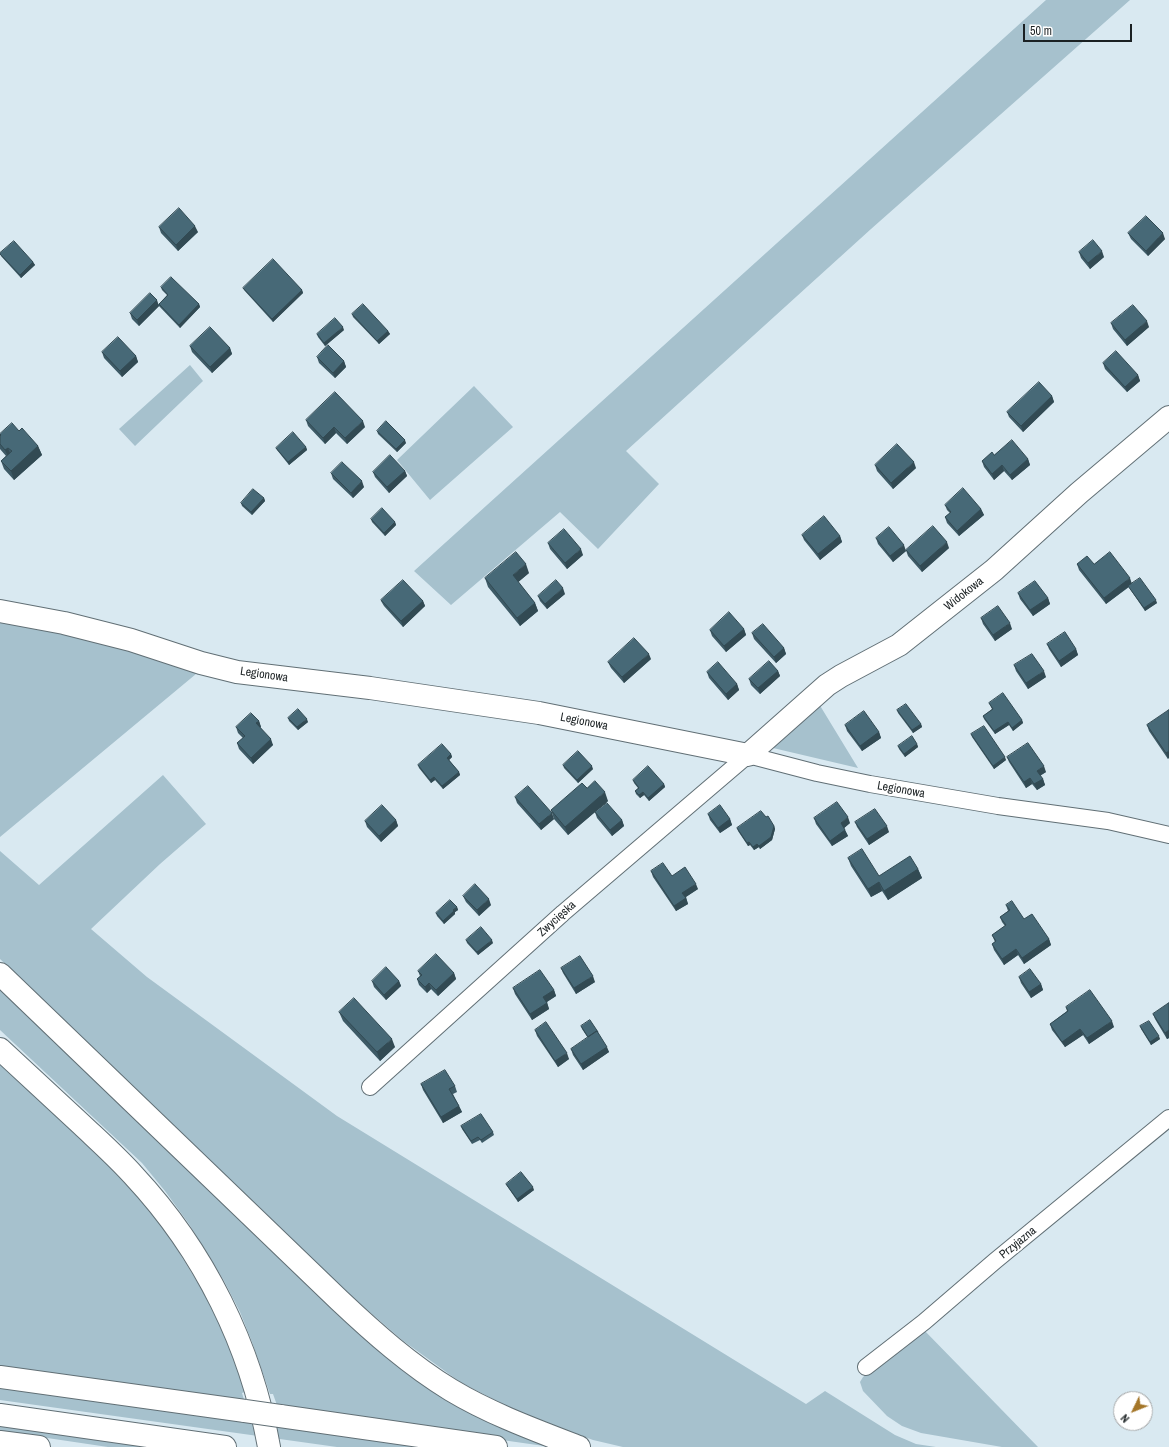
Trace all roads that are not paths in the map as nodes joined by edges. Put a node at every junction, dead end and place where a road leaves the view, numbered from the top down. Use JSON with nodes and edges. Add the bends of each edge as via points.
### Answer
{"nodes":[{"id":1,"x":1169,"y":417,"type":"edge"},
{"id":2,"x":0,"y":611,"type":"edge"},
{"id":3,"x":748,"y":755,"type":"junction"},
{"id":4,"x":1169,"y":835,"type":"edge"},
{"id":5,"x":0,"y":974,"type":"edge"},
{"id":6,"x":0,"y":1048,"type":"edge"},
{"id":7,"x":370,"y":1086,"type":"dead end"},
{"id":8,"x":1169,"y":1118,"type":"edge"},
{"id":9,"x":866,"y":1367,"type":"dead end"},
{"id":10,"x":0,"y":1376,"type":"edge"},
{"id":11,"x":0,"y":1415,"type":"edge"},
{"id":12,"x":0,"y":1442,"type":"edge"},
{"id":13,"x":39,"y":1447,"type":"edge"},
{"id":14,"x":225,"y":1447,"type":"edge"},
{"id":15,"x":269,"y":1447,"type":"edge"},
{"id":16,"x":496,"y":1447,"type":"edge"},
{"id":17,"x":579,"y":1447,"type":"edge"}],
"edges":[{"from":1,"to":3,"type":"main road","name":"Widokowa","via":[[994,570],[899,646],[827,685]]},
{"from":2,"to":3,"type":"main road","name":"Legionowa","via":[[64,623],[131,640],[237,672],[370,688],[539,713]]},
{"from":3,"to":4,"type":"street","name":"Legionowa","via":[[870,784],[998,806],[1108,821]]},
{"from":3,"to":7,"type":"street","name":"Zwycięska","via":[[563,913]]},
{"from":5,"to":17,"type":"main road","via":[[390,1346],[430,1376],[478,1404]]},
{"from":6,"to":15,"type":"main road","via":[[133,1175],[185,1242],[205,1272],[239,1341],[259,1401]]},
{"from":8,"to":9,"type":"street","name":"Przyjazna","via":[[924,1322]]},
{"from":10,"to":16,"type":"main road","bridge":true},
{"from":11,"to":14,"type":"main road"},
{"from":12,"to":13,"type":"main road"}]}
